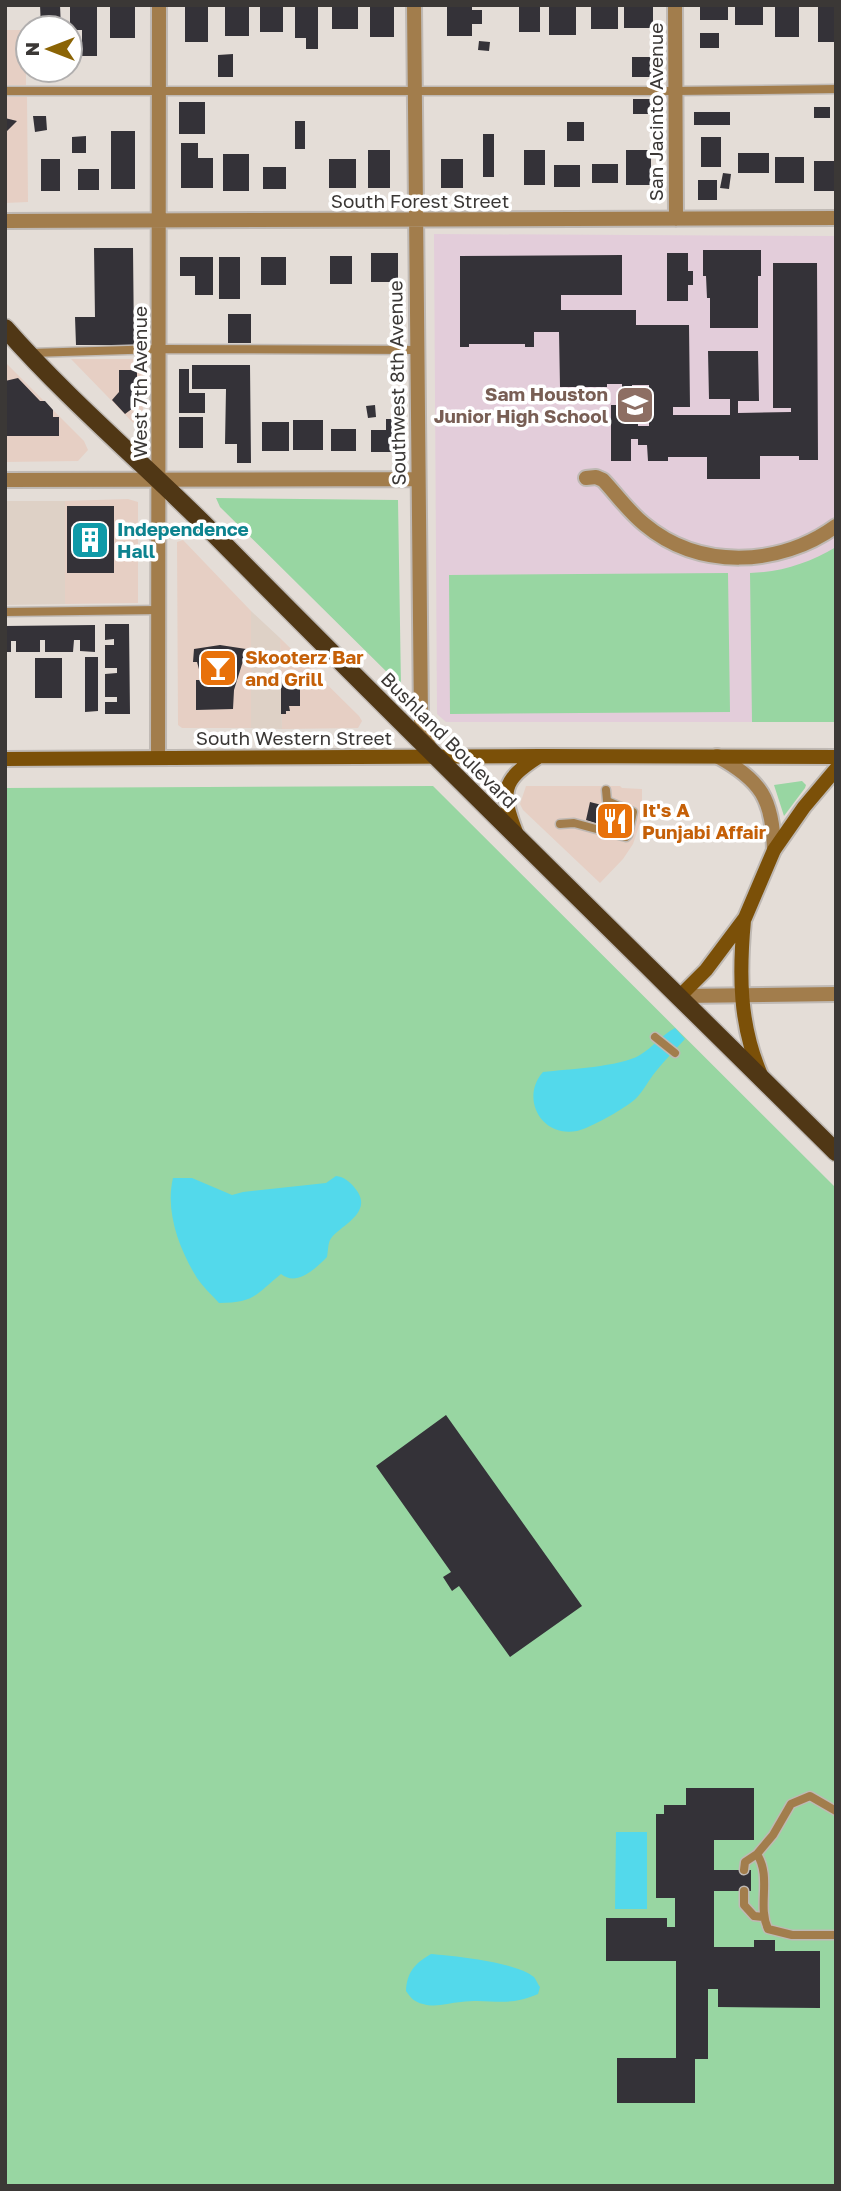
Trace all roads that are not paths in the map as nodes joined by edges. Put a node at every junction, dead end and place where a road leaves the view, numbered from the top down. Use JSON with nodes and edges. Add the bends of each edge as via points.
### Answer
{"nodes":[{"id":1,"x":159,"y":5,"type":"edge"},
{"id":2,"x":414,"y":5,"type":"edge"},
{"id":3,"x":675,"y":5,"type":"edge"},
{"id":4,"x":836,"y":89,"type":"edge"},
{"id":5,"x":414,"y":90,"type":"junction"},
{"id":6,"x":5,"y":91,"type":"edge"},
{"id":7,"x":159,"y":91,"type":"junction"},
{"id":8,"x":675,"y":91,"type":"junction"},
{"id":9,"x":836,"y":218,"type":"edge"},
{"id":10,"x":676,"y":219,"type":"junction"},
{"id":11,"x":415,"y":220,"type":"junction"},
{"id":12,"x":5,"y":221,"type":"edge"},
{"id":13,"x":159,"y":221,"type":"junction"},
{"id":14,"x":5,"y":328,"type":"edge"},
{"id":15,"x":160,"y":349,"type":"junction"},
{"id":16,"x":417,"y":351,"type":"junction"},
{"id":17,"x":29,"y":353,"type":"junction"},
{"id":18,"x":586,"y":478,"type":"dead end"},
{"id":19,"x":417,"y":479,"type":"junction"},
{"id":20,"x":5,"y":480,"type":"edge"},
{"id":21,"x":159,"y":481,"type":"junction"},
{"id":22,"x":836,"y":526,"type":"edge"},
{"id":23,"x":158,"y":610,"type":"junction"},
{"id":24,"x":5,"y":612,"type":"edge"},
{"id":25,"x":540,"y":756,"type":"junction"},
{"id":26,"x":717,"y":756,"type":"junction"},
{"id":27,"x":435,"y":757,"type":"junction"},
{"id":28,"x":836,"y":757,"type":"edge"},
{"id":29,"x":158,"y":758,"type":"junction"},
{"id":30,"x":5,"y":759,"type":"edge"},
{"id":31,"x":836,"y":769,"type":"edge"},
{"id":32,"x":606,"y":790,"type":"dead end"},
{"id":33,"x":560,"y":824,"type":"dead end"},
{"id":34,"x":518,"y":837,"type":"junction"},
{"id":35,"x":774,"y":850,"type":"junction"},
{"id":36,"x":745,"y":918,"type":"junction"},
{"id":37,"x":836,"y":994,"type":"edge"},
{"id":38,"x":741,"y":995,"type":"junction"},
{"id":39,"x":680,"y":996,"type":"junction"},
{"id":40,"x":655,"y":1037,"type":"dead end"},
{"id":41,"x":675,"y":1053,"type":"dead end"},
{"id":42,"x":762,"y":1079,"type":"junction"},
{"id":43,"x":836,"y":1152,"type":"edge"},
{"id":44,"x":836,"y":1811,"type":"edge"},
{"id":45,"x":757,"y":1854,"type":"junction"},
{"id":46,"x":744,"y":1870,"type":"dead end"},
{"id":47,"x":744,"y":1891,"type":"dead end"},
{"id":48,"x":762,"y":1917,"type":"junction"},
{"id":49,"x":836,"y":1935,"type":"edge"}],
"edges":[{"from":1,"to":7,"type":"street","name":"West 7th Avenue"},
{"from":2,"to":5,"type":"street","name":"Southwest 8th Avenue"},
{"from":3,"to":8,"type":"street","name":"San Jacinto Avenue"},
{"from":4,"to":8,"type":"lane"},
{"from":5,"to":7,"type":"lane"},
{"from":5,"to":8,"type":"lane"},
{"from":5,"to":11,"type":"street","name":"Southwest 8th Avenue"},
{"from":6,"to":7,"type":"lane"},
{"from":7,"to":13,"type":"street","name":"West 7th Avenue"},
{"from":8,"to":10,"type":"street","name":"San Jacinto Avenue"},
{"from":9,"to":10,"type":"street","name":"South Forest Street"},
{"from":10,"to":11,"type":"street","name":"South Forest Street"},
{"from":11,"to":13,"type":"street","name":"South Forest Street"},
{"from":11,"to":16,"type":"street","name":"Southwest 8th Avenue"},
{"from":12,"to":13,"type":"street","name":"South Forest Street"},
{"from":13,"to":15,"type":"street","name":"West 7th Avenue"},
{"from":14,"to":17,"type":"main road","name":"Bushland Boulevard"},
{"from":15,"to":16,"type":"lane"},
{"from":15,"to":17,"type":"lane"},
{"from":15,"to":21,"type":"street","name":"West 7th Avenue"},
{"from":16,"to":19,"type":"street","name":"Southwest 8th Avenue"},
{"from":17,"to":21,"type":"main road","name":"Bushland Boulevard"},
{"from":18,"to":22,"type":"street","via":[[603,480],[635,516],[663,537],[707,554],[768,556],[801,547]]},
{"from":19,"to":21,"type":"street"},
{"from":19,"to":27,"type":"street","name":"Southwest 8th Avenue","via":[[422,721]]},
{"from":20,"to":21,"type":"street"},
{"from":21,"to":23,"type":"street","name":"West 7th Avenue"},
{"from":21,"to":27,"type":"main road","name":"Bushland Boulevard"},
{"from":23,"to":24,"type":"lane"},
{"from":23,"to":29,"type":"street","name":"West 7th Avenue"},
{"from":25,"to":26,"type":"main road","name":"South Western Street"},
{"from":25,"to":27,"type":"main road","name":"South Western Street"},
{"from":25,"to":34,"type":"main road","via":[[519,770],[506,788]]},
{"from":26,"to":28,"type":"main road","name":"South Western Street"},
{"from":26,"to":35,"type":"street","via":[[741,769],[759,787],[768,806]]},
{"from":27,"to":29,"type":"main road","name":"South Western Street"},
{"from":27,"to":34,"type":"main road","name":"Bushland Boulevard"},
{"from":29,"to":30,"type":"main road","name":"South Western Street"},
{"from":31,"to":35,"type":"main road"},
{"from":32,"to":33,"type":"lane","via":[[607,801],[633,811],[626,837],[574,823]]},
{"from":34,"to":39,"type":"main road","name":"Bushland Boulevard"},
{"from":35,"to":36,"type":"main road"},
{"from":36,"to":38,"type":"main road"},
{"from":36,"to":39,"type":"main road"},
{"from":37,"to":38,"type":"street"},
{"from":38,"to":39,"type":"street"},
{"from":38,"to":42,"type":"main road","via":[[747,1034]]},
{"from":39,"to":42,"type":"main road","name":"Bushland Boulevard"},
{"from":40,"to":41,"type":"lane"},
{"from":42,"to":43,"type":"main road","name":"Bushland Boulevard"},
{"from":44,"to":45,"type":"lane","via":[[810,1796],[791,1804]]},
{"from":45,"to":46,"type":"lane","via":[[745,1862]]},
{"from":45,"to":48,"type":"lane","via":[[765,1881]]},
{"from":47,"to":48,"type":"lane","via":[[744,1905],[754,1916]]},
{"from":48,"to":49,"type":"lane","via":[[768,1929],[792,1935]]}]}
